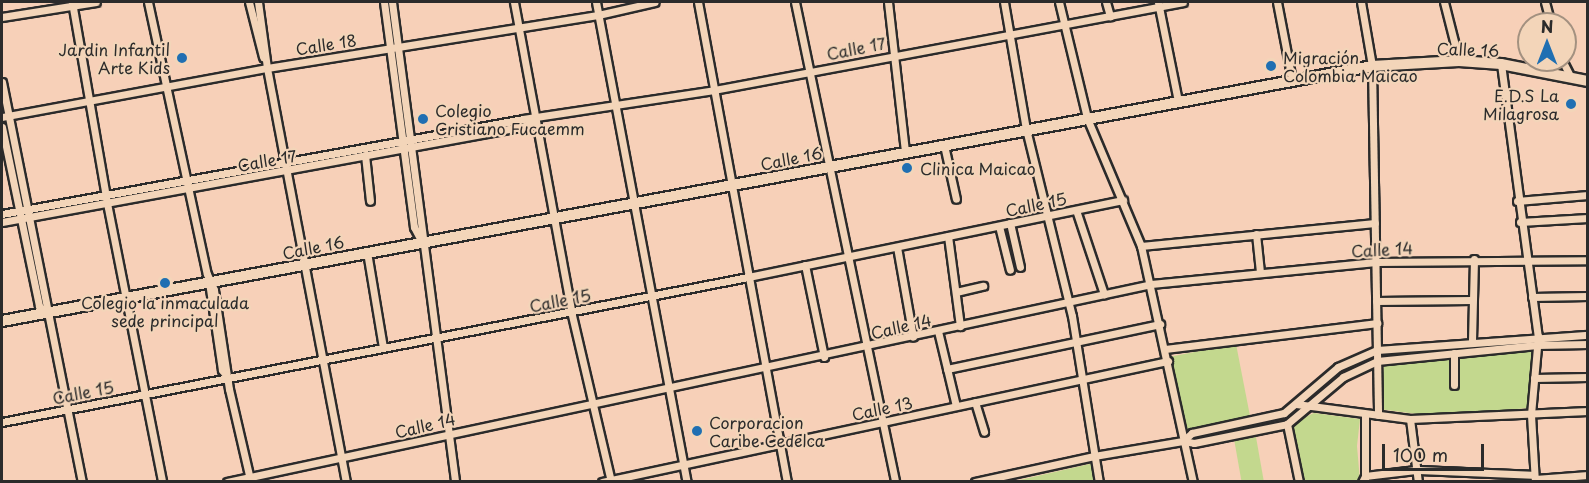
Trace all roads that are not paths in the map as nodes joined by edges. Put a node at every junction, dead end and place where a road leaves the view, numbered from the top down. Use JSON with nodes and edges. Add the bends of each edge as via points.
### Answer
{"nodes":[{"id":1,"x":96,"y":2,"type":"edge"},
{"id":2,"x":148,"y":2,"type":"edge"},
{"id":3,"x":249,"y":2,"type":"edge"},
{"id":4,"x":258,"y":2,"type":"edge"},
{"id":5,"x":384,"y":2,"type":"edge"},
{"id":6,"x":392,"y":2,"type":"edge"},
{"id":7,"x":514,"y":2,"type":"edge"},
{"id":8,"x":596,"y":2,"type":"edge"},
{"id":9,"x":655,"y":2,"type":"edge"},
{"id":10,"x":698,"y":2,"type":"edge"},
{"id":11,"x":795,"y":2,"type":"edge"},
{"id":12,"x":888,"y":2,"type":"edge"},
{"id":13,"x":1004,"y":2,"type":"edge"},
{"id":14,"x":1059,"y":2,"type":"edge"},
{"id":15,"x":1106,"y":2,"type":"edge"},
{"id":16,"x":1183,"y":2,"type":"edge"},
{"id":17,"x":1277,"y":2,"type":"edge"},
{"id":18,"x":1361,"y":2,"type":"edge"},
{"id":19,"x":1444,"y":2,"type":"edge"},
{"id":20,"x":72,"y":4,"type":"edge"},
{"id":21,"x":1159,"y":4,"type":"edge"},
{"id":22,"x":598,"y":15,"type":"junction"},
{"id":23,"x":1110,"y":16,"type":"junction"},
{"id":24,"x":2,"y":17,"type":"edge"},
{"id":25,"x":1066,"y":24,"type":"junction"},
{"id":26,"x":518,"y":28,"type":"junction"},
{"id":27,"x":1007,"y":34,"type":"junction"},
{"id":28,"x":393,"y":47,"type":"junction"},
{"id":29,"x":892,"y":55,"type":"junction"},
{"id":30,"x":1459,"y":61,"type":"junction"},
{"id":31,"x":1501,"y":64,"type":"junction"},
{"id":32,"x":1372,"y":66,"type":"junction"},
{"id":33,"x":267,"y":68,"type":"junction"},
{"id":34,"x":813,"y":71,"type":"junction"},
{"id":35,"x":1568,"y":72,"type":"edge"},
{"id":36,"x":1571,"y":78,"type":"junction"},
{"id":37,"x":1292,"y":80,"type":"junction"},
{"id":38,"x":1587,"y":81,"type":"edge"},
{"id":39,"x":2,"y":82,"type":"edge"},
{"id":40,"x":166,"y":87,"type":"junction"},
{"id":41,"x":714,"y":90,"type":"junction"},
{"id":42,"x":90,"y":101,"type":"junction"},
{"id":43,"x":1179,"y":101,"type":"junction"},
{"id":44,"x":615,"y":106,"type":"junction"},
{"id":45,"x":5,"y":116,"type":"edge"},
{"id":46,"x":1087,"y":118,"type":"junction"},
{"id":47,"x":535,"y":120,"type":"junction"},
{"id":48,"x":2,"y":127,"type":"edge"},
{"id":49,"x":1026,"y":129,"type":"junction"},
{"id":50,"x":407,"y":144,"type":"junction"},
{"id":51,"x":944,"y":145,"type":"junction"},
{"id":52,"x":905,"y":152,"type":"junction"},
{"id":53,"x":365,"y":155,"type":"junction"},
{"id":54,"x":286,"y":166,"type":"junction"},
{"id":55,"x":831,"y":166,"type":"junction"},
{"id":56,"x":188,"y":184,"type":"junction"},
{"id":57,"x":732,"y":184,"type":"junction"},
{"id":58,"x":1587,"y":195,"type":"edge"},
{"id":59,"x":956,"y":199,"type":"dead end"},
{"id":60,"x":106,"y":200,"type":"junction"},
{"id":61,"x":1123,"y":200,"type":"junction"},
{"id":62,"x":370,"y":201,"type":"dead end"},
{"id":63,"x":1517,"y":201,"type":"junction"},
{"id":64,"x":633,"y":203,"type":"junction"},
{"id":65,"x":1076,"y":210,"type":"junction"},
{"id":66,"x":29,"y":212,"type":"junction"},
{"id":67,"x":2,"y":214,"type":"edge"},
{"id":68,"x":20,"y":214,"type":"junction"},
{"id":69,"x":1045,"y":216,"type":"junction"},
{"id":70,"x":554,"y":218,"type":"junction"},
{"id":71,"x":1587,"y":218,"type":"edge"},
{"id":72,"x":2,"y":222,"type":"edge"},
{"id":73,"x":1520,"y":222,"type":"junction"},
{"id":74,"x":1010,"y":223,"type":"junction"},
{"id":75,"x":1375,"y":223,"type":"junction"},
{"id":76,"x":999,"y":226,"type":"junction"},
{"id":77,"x":1256,"y":234,"type":"junction"},
{"id":78,"x":948,"y":236,"type":"junction"},
{"id":79,"x":422,"y":242,"type":"junction"},
{"id":80,"x":1141,"y":246,"type":"junction"},
{"id":81,"x":897,"y":247,"type":"junction"},
{"id":82,"x":367,"y":252,"type":"junction"},
{"id":83,"x":849,"y":257,"type":"junction"},
{"id":84,"x":1474,"y":259,"type":"junction"},
{"id":85,"x":1587,"y":260,"type":"edge"},
{"id":86,"x":1527,"y":261,"type":"junction"},
{"id":87,"x":1376,"y":262,"type":"junction"},
{"id":88,"x":307,"y":264,"type":"junction"},
{"id":89,"x":805,"y":265,"type":"junction"},
{"id":90,"x":1020,"y":267,"type":"dead end"},
{"id":91,"x":1010,"y":270,"type":"dead end"},
{"id":92,"x":1260,"y":273,"type":"junction"},
{"id":93,"x":748,"y":277,"type":"junction"},
{"id":94,"x":209,"y":282,"type":"junction"},
{"id":95,"x":1151,"y":284,"type":"junction"},
{"id":96,"x":983,"y":286,"type":"dead end"},
{"id":97,"x":956,"y":292,"type":"junction"},
{"id":98,"x":1104,"y":294,"type":"junction"},
{"id":99,"x":650,"y":296,"type":"junction"},
{"id":100,"x":1587,"y":296,"type":"edge"},
{"id":101,"x":126,"y":297,"type":"junction"},
{"id":102,"x":1532,"y":297,"type":"junction"},
{"id":103,"x":1472,"y":300,"type":"junction"},
{"id":104,"x":1376,"y":301,"type":"junction"},
{"id":105,"x":1066,"y":303,"type":"junction"},
{"id":106,"x":571,"y":311,"type":"junction"},
{"id":107,"x":45,"y":312,"type":"junction"},
{"id":108,"x":2,"y":321,"type":"edge"},
{"id":109,"x":1377,"y":323,"type":"junction"},
{"id":110,"x":1160,"y":324,"type":"junction"},
{"id":111,"x":960,"y":326,"type":"junction"},
{"id":112,"x":938,"y":331,"type":"junction"},
{"id":113,"x":1587,"y":335,"type":"edge"},
{"id":114,"x":1538,"y":336,"type":"junction"},
{"id":115,"x":913,"y":337,"type":"junction"},
{"id":116,"x":434,"y":338,"type":"junction"},
{"id":117,"x":1077,"y":342,"type":"junction"},
{"id":118,"x":1472,"y":342,"type":"junction"},
{"id":119,"x":1587,"y":344,"type":"edge"},
{"id":120,"x":1537,"y":345,"type":"junction"},
{"id":121,"x":867,"y":347,"type":"junction"},
{"id":122,"x":383,"y":348,"type":"junction"},
{"id":123,"x":1165,"y":349,"type":"junction"},
{"id":124,"x":1377,"y":350,"type":"junction"},
{"id":125,"x":1454,"y":353,"type":"junction"},
{"id":126,"x":824,"y":357,"type":"junction"},
{"id":127,"x":323,"y":358,"type":"junction"},
{"id":128,"x":1168,"y":361,"type":"junction"},
{"id":129,"x":1377,"y":361,"type":"junction"},
{"id":130,"x":766,"y":368,"type":"junction"},
{"id":131,"x":947,"y":369,"type":"junction"},
{"id":132,"x":1587,"y":377,"type":"edge"},
{"id":133,"x":228,"y":378,"type":"junction"},
{"id":134,"x":1534,"y":378,"type":"junction"},
{"id":135,"x":1083,"y":379,"type":"junction"},
{"id":136,"x":1454,"y":385,"type":"dead end"},
{"id":137,"x":669,"y":386,"type":"junction"},
{"id":138,"x":145,"y":393,"type":"junction"},
{"id":139,"x":590,"y":402,"type":"junction"},
{"id":140,"x":975,"y":402,"type":"junction"},
{"id":141,"x":1296,"y":404,"type":"junction"},
{"id":142,"x":956,"y":406,"type":"junction"},
{"id":143,"x":1309,"y":407,"type":"junction"},
{"id":144,"x":67,"y":408,"type":"junction"},
{"id":145,"x":1587,"y":411,"type":"edge"},
{"id":146,"x":1365,"y":414,"type":"junction"},
{"id":147,"x":1378,"y":415,"type":"junction"},
{"id":148,"x":1531,"y":415,"type":"junction"},
{"id":149,"x":1410,"y":419,"type":"junction"},
{"id":150,"x":883,"y":421,"type":"junction"},
{"id":151,"x":2,"y":422,"type":"edge"},
{"id":152,"x":1287,"y":424,"type":"junction"},
{"id":153,"x":984,"y":432,"type":"dead end"},
{"id":154,"x":447,"y":433,"type":"junction"},
{"id":155,"x":1184,"y":441,"type":"junction"},
{"id":156,"x":780,"y":444,"type":"junction"},
{"id":157,"x":1094,"y":456,"type":"junction"},
{"id":158,"x":342,"y":459,"type":"junction"},
{"id":159,"x":683,"y":463,"type":"junction"},
{"id":160,"x":1416,"y":470,"type":"junction"},
{"id":161,"x":1587,"y":475,"type":"edge"},
{"id":162,"x":1535,"y":478,"type":"edge"},
{"id":163,"x":250,"y":479,"type":"edge"},
{"id":164,"x":611,"y":480,"type":"edge"},
{"id":165,"x":990,"y":480,"type":"edge"},
{"id":166,"x":1364,"y":480,"type":"edge"},
{"id":167,"x":82,"y":482,"type":"edge"},
{"id":168,"x":162,"y":482,"type":"edge"},
{"id":169,"x":227,"y":482,"type":"edge"},
{"id":170,"x":346,"y":482,"type":"edge"},
{"id":171,"x":455,"y":482,"type":"edge"},
{"id":172,"x":602,"y":482,"type":"edge"},
{"id":173,"x":687,"y":482,"type":"edge"},
{"id":174,"x":787,"y":482,"type":"edge"},
{"id":175,"x":895,"y":482,"type":"edge"},
{"id":176,"x":975,"y":482,"type":"edge"},
{"id":177,"x":1099,"y":482,"type":"edge"},
{"id":178,"x":1193,"y":482,"type":"edge"},
{"id":179,"x":1299,"y":482,"type":"edge"},
{"id":180,"x":1418,"y":482,"type":"edge"}],
"edges":[{"from":1,"to":20,"type":"street"},
{"from":2,"to":40,"type":"street"},
{"from":3,"to":33,"type":"street"},
{"from":4,"to":33,"type":"street"},
{"from":5,"to":28,"type":"street"},
{"from":6,"to":28,"type":"street"},
{"from":7,"to":26,"type":"street"},
{"from":8,"to":22,"type":"street"},
{"from":9,"to":22,"type":"street","name":"Calle 18"},
{"from":10,"to":41,"type":"street"},
{"from":11,"to":34,"type":"street"},
{"from":12,"to":29,"type":"street"},
{"from":13,"to":27,"type":"street"},
{"from":14,"to":25,"type":"street"},
{"from":15,"to":23,"type":"street"},
{"from":16,"to":21,"type":"street","name":"Calle 17"},
{"from":17,"to":37,"type":"street"},
{"from":18,"to":32,"type":"street"},
{"from":19,"to":30,"type":"street"},
{"from":20,"to":24,"type":"street"},
{"from":20,"to":42,"type":"street"},
{"from":21,"to":23,"type":"street","name":"Calle 17"},
{"from":21,"to":43,"type":"street"},
{"from":22,"to":26,"type":"street","name":"Calle 18"},
{"from":22,"to":44,"type":"street"},
{"from":23,"to":25,"type":"street","name":"Calle 17"},
{"from":25,"to":27,"type":"street","name":"Calle 17"},
{"from":25,"to":46,"type":"street"},
{"from":26,"to":28,"type":"street","name":"Calle 18"},
{"from":26,"to":47,"type":"street"},
{"from":27,"to":29,"type":"street","name":"Calle 17"},
{"from":27,"to":49,"type":"street"},
{"from":28,"to":33,"type":"street","name":"Calle 18"},
{"from":28,"to":50,"type":"street"},
{"from":29,"to":34,"type":"street","name":"Calle 17"},
{"from":29,"to":52,"type":"street"},
{"from":30,"to":31,"type":"highway","name":"Calle 16"},
{"from":30,"to":32,"type":"highway","name":"Calle 16"},
{"from":31,"to":36,"type":"highway","name":"Calle 16"},
{"from":31,"to":63,"type":"street"},
{"from":32,"to":37,"type":"highway","name":"Calle 16"},
{"from":32,"to":75,"type":"street"},
{"from":33,"to":40,"type":"street","name":"Calle 18"},
{"from":33,"to":54,"type":"street"},
{"from":34,"to":41,"type":"street","name":"Calle 17"},
{"from":34,"to":55,"type":"street"},
{"from":35,"to":36,"type":"street"},
{"from":36,"to":38,"type":"highway","name":"Calle 16"},
{"from":37,"to":43,"type":"highway","name":"Calle 16"},
{"from":39,"to":45,"type":"street"},
{"from":40,"to":42,"type":"street","name":"Calle 18"},
{"from":40,"to":56,"type":"street"},
{"from":41,"to":44,"type":"street","name":"Calle 17"},
{"from":41,"to":57,"type":"street"},
{"from":42,"to":45,"type":"street","name":"Calle 18"},
{"from":42,"to":60,"type":"street"},
{"from":43,"to":46,"type":"highway","name":"Calle 16"},
{"from":44,"to":47,"type":"street","name":"Calle 17"},
{"from":44,"to":64,"type":"street"},
{"from":45,"to":66,"type":"street"},
{"from":46,"to":49,"type":"highway","name":"Calle 16"},
{"from":46,"to":61,"type":"street"},
{"from":47,"to":50,"type":"street","name":"Calle 17"},
{"from":47,"to":70,"type":"street"},
{"from":48,"to":68,"type":"street"},
{"from":49,"to":51,"type":"highway","name":"Calle 16"},
{"from":49,"to":69,"type":"street"},
{"from":50,"to":53,"type":"street","name":"Calle 17"},
{"from":50,"to":54,"type":"street","name":"Calle 17"},
{"from":50,"to":79,"type":"street"},
{"from":51,"to":52,"type":"highway","name":"Calle 16"},
{"from":51,"to":59,"type":"street"},
{"from":52,"to":55,"type":"highway","name":"Calle 16"},
{"from":53,"to":54,"type":"street","name":"Calle 17"},
{"from":53,"to":62,"type":"street"},
{"from":54,"to":56,"type":"street","name":"Calle 17"},
{"from":54,"to":88,"type":"street"},
{"from":55,"to":57,"type":"highway","name":"Calle 16"},
{"from":55,"to":83,"type":"street"},
{"from":56,"to":60,"type":"street","name":"Calle 17"},
{"from":56,"to":94,"type":"street"},
{"from":57,"to":64,"type":"highway","name":"Calle 16"},
{"from":57,"to":93,"type":"street"},
{"from":58,"to":63,"type":"street"},
{"from":60,"to":66,"type":"street","name":"Calle 17"},
{"from":60,"to":101,"type":"street"},
{"from":61,"to":65,"type":"street","name":"Calle 15"},
{"from":61,"to":80,"type":"street"},
{"from":63,"to":73,"type":"street"},
{"from":64,"to":70,"type":"highway","name":"Calle 16"},
{"from":64,"to":99,"type":"street"},
{"from":65,"to":69,"type":"street","name":"Calle 15"},
{"from":65,"to":98,"type":"street"},
{"from":66,"to":68,"type":"street","name":"Calle 17"},
{"from":66,"to":107,"type":"street","via":[[48,304]]},
{"from":67,"to":68,"type":"street","name":"Calle 17"},
{"from":68,"to":72,"type":"street","name":"Calle 17"},
{"from":68,"to":107,"type":"street","via":[[39,306]]},
{"from":69,"to":74,"type":"street","name":"Calle 15"},
{"from":69,"to":105,"type":"street"},
{"from":70,"to":79,"type":"highway","name":"Calle 16"},
{"from":70,"to":106,"type":"street"},
{"from":71,"to":73,"type":"street"},
{"from":73,"to":86,"type":"street"},
{"from":74,"to":76,"type":"street","name":"Calle 15"},
{"from":74,"to":90,"type":"street"},
{"from":75,"to":77,"type":"street"},
{"from":75,"to":87,"type":"street"},
{"from":76,"to":78,"type":"street","name":"Calle 15"},
{"from":76,"to":91,"type":"street"},
{"from":77,"to":80,"type":"street"},
{"from":77,"to":92,"type":"street"},
{"from":78,"to":81,"type":"street","name":"Calle 15"},
{"from":78,"to":97,"type":"street"},
{"from":79,"to":82,"type":"highway","name":"Calle 16"},
{"from":79,"to":116,"type":"street"},
{"from":80,"to":95,"type":"street"},
{"from":81,"to":83,"type":"street","name":"Calle 15"},
{"from":81,"to":115,"type":"street"},
{"from":82,"to":88,"type":"highway","name":"Calle 16"},
{"from":82,"to":122,"type":"street"},
{"from":83,"to":89,"type":"street","name":"Calle 15"},
{"from":83,"to":121,"type":"street"},
{"from":84,"to":86,"type":"street","name":"Calle 14"},
{"from":84,"to":87,"type":"street","name":"Calle 14"},
{"from":84,"to":103,"type":"street"},
{"from":85,"to":86,"type":"street","name":"Calle 14"},
{"from":86,"to":102,"type":"street"},
{"from":87,"to":92,"type":"street","name":"Calle 14"},
{"from":87,"to":104,"type":"street"},
{"from":88,"to":94,"type":"highway","name":"Calle 16"},
{"from":88,"to":127,"type":"street"},
{"from":89,"to":93,"type":"street","name":"Calle 15"},
{"from":89,"to":126,"type":"street"},
{"from":92,"to":95,"type":"street","name":"Calle 14"},
{"from":93,"to":99,"type":"street","name":"Calle 15"},
{"from":93,"to":130,"type":"street"},
{"from":94,"to":101,"type":"highway","name":"Calle 16"},
{"from":94,"to":133,"type":"street","via":[[222,369]]},
{"from":95,"to":98,"type":"street","name":"Calle 14"},
{"from":95,"to":110,"type":"street"},
{"from":96,"to":97,"type":"street"},
{"from":97,"to":111,"type":"street"},
{"from":98,"to":105,"type":"street","name":"Calle 14"},
{"from":99,"to":106,"type":"street","name":"Calle 15"},
{"from":99,"to":137,"type":"street"},
{"from":100,"to":102,"type":"street"},
{"from":101,"to":107,"type":"highway","name":"Calle 16"},
{"from":101,"to":138,"type":"street"},
{"from":102,"to":114,"type":"street"},
{"from":103,"to":104,"type":"street"},
{"from":103,"to":118,"type":"street"},
{"from":104,"to":109,"type":"street"},
{"from":105,"to":111,"type":"street","name":"Calle 14"},
{"from":105,"to":117,"type":"street"},
{"from":106,"to":116,"type":"street","name":"Calle 15"},
{"from":106,"to":139,"type":"street"},
{"from":107,"to":108,"type":"highway","name":"Calle 16"},
{"from":107,"to":144,"type":"street"},
{"from":109,"to":123,"type":"street"},
{"from":109,"to":124,"type":"street"},
{"from":110,"to":117,"type":"street"},
{"from":110,"to":123,"type":"street"},
{"from":111,"to":112,"type":"street","name":"Calle 14"},
{"from":112,"to":115,"type":"street","name":"Calle 14"},
{"from":112,"to":131,"type":"street"},
{"from":113,"to":114,"type":"street"},
{"from":114,"to":118,"type":"street"},
{"from":114,"to":120,"type":"street"},
{"from":115,"to":121,"type":"street","name":"Calle 14"},
{"from":116,"to":122,"type":"street","name":"Calle 15"},
{"from":116,"to":154,"type":"street"},
{"from":117,"to":131,"type":"street"},
{"from":117,"to":135,"type":"street"},
{"from":118,"to":124,"type":"street"},
{"from":119,"to":120,"type":"street"},
{"from":120,"to":125,"type":"street"},
{"from":120,"to":134,"type":"street"},
{"from":121,"to":126,"type":"street","name":"Calle 14"},
{"from":121,"to":150,"type":"street"},
{"from":122,"to":127,"type":"street","name":"Calle 15"},
{"from":123,"to":128,"type":"street"},
{"from":124,"to":129,"type":"street"},
{"from":124,"to":141,"type":"street","via":[[1338,367]]},
{"from":125,"to":129,"type":"street"},
{"from":125,"to":136,"type":"street"},
{"from":126,"to":130,"type":"street","name":"Calle 14"},
{"from":127,"to":133,"type":"street","name":"Calle 15"},
{"from":127,"to":158,"type":"street"},
{"from":128,"to":135,"type":"street","name":"Calle 13"},
{"from":128,"to":155,"type":"street"},
{"from":129,"to":143,"type":"street","via":[[1343,377]]},
{"from":129,"to":147,"type":"street"},
{"from":130,"to":137,"type":"street","name":"Calle 14"},
{"from":130,"to":156,"type":"street"},
{"from":131,"to":142,"type":"street"},
{"from":132,"to":134,"type":"street"},
{"from":133,"to":138,"type":"street","name":"Calle 15"},
{"from":133,"to":163,"type":"street"},
{"from":134,"to":148,"type":"street"},
{"from":135,"to":140,"type":"street","name":"Calle 13"},
{"from":135,"to":157,"type":"street"},
{"from":137,"to":139,"type":"street","name":"Calle 14"},
{"from":137,"to":159,"type":"street"},
{"from":138,"to":144,"type":"street","name":"Calle 15"},
{"from":138,"to":168,"type":"street"},
{"from":139,"to":154,"type":"street","name":"Calle 14"},
{"from":139,"to":164,"type":"street"},
{"from":140,"to":142,"type":"street","name":"Calle 13"},
{"from":140,"to":153,"type":"street"},
{"from":141,"to":143,"type":"street"},
{"from":141,"to":155,"type":"street","via":[[1269,418],[1192,434]]},
{"from":142,"to":150,"type":"street","name":"Calle 13"},
{"from":143,"to":146,"type":"street"},
{"from":143,"to":152,"type":"street"},
{"from":144,"to":151,"type":"street","name":"Calle 15"},
{"from":144,"to":167,"type":"street"},
{"from":145,"to":148,"type":"street"},
{"from":146,"to":147,"type":"street"},
{"from":146,"to":166,"type":"street"},
{"from":147,"to":149,"type":"street"},
{"from":148,"to":149,"type":"street"},
{"from":148,"to":162,"type":"street"},
{"from":149,"to":160,"type":"street"},
{"from":150,"to":156,"type":"street","name":"Calle 13"},
{"from":150,"to":175,"type":"street"},
{"from":152,"to":155,"type":"street","via":[[1194,443]]},
{"from":152,"to":179,"type":"street"},
{"from":154,"to":158,"type":"street","name":"Calle 14"},
{"from":154,"to":171,"type":"street"},
{"from":155,"to":157,"type":"street"},
{"from":155,"to":178,"type":"street"},
{"from":156,"to":159,"type":"street","name":"Calle 13"},
{"from":156,"to":174,"type":"street"},
{"from":157,"to":165,"type":"street"},
{"from":157,"to":177,"type":"street"},
{"from":158,"to":163,"type":"street","name":"Calle 14"},
{"from":158,"to":170,"type":"street"},
{"from":159,"to":164,"type":"street","name":"Calle 13"},
{"from":159,"to":173,"type":"street"},
{"from":160,"to":162,"type":"street"},
{"from":160,"to":166,"type":"street"},
{"from":160,"to":180,"type":"street"},
{"from":161,"to":162,"type":"street"},
{"from":163,"to":169,"type":"street","name":"Calle 14"},
{"from":164,"to":172,"type":"street","name":"Calle 13"},
{"from":165,"to":176,"type":"street"}]}
